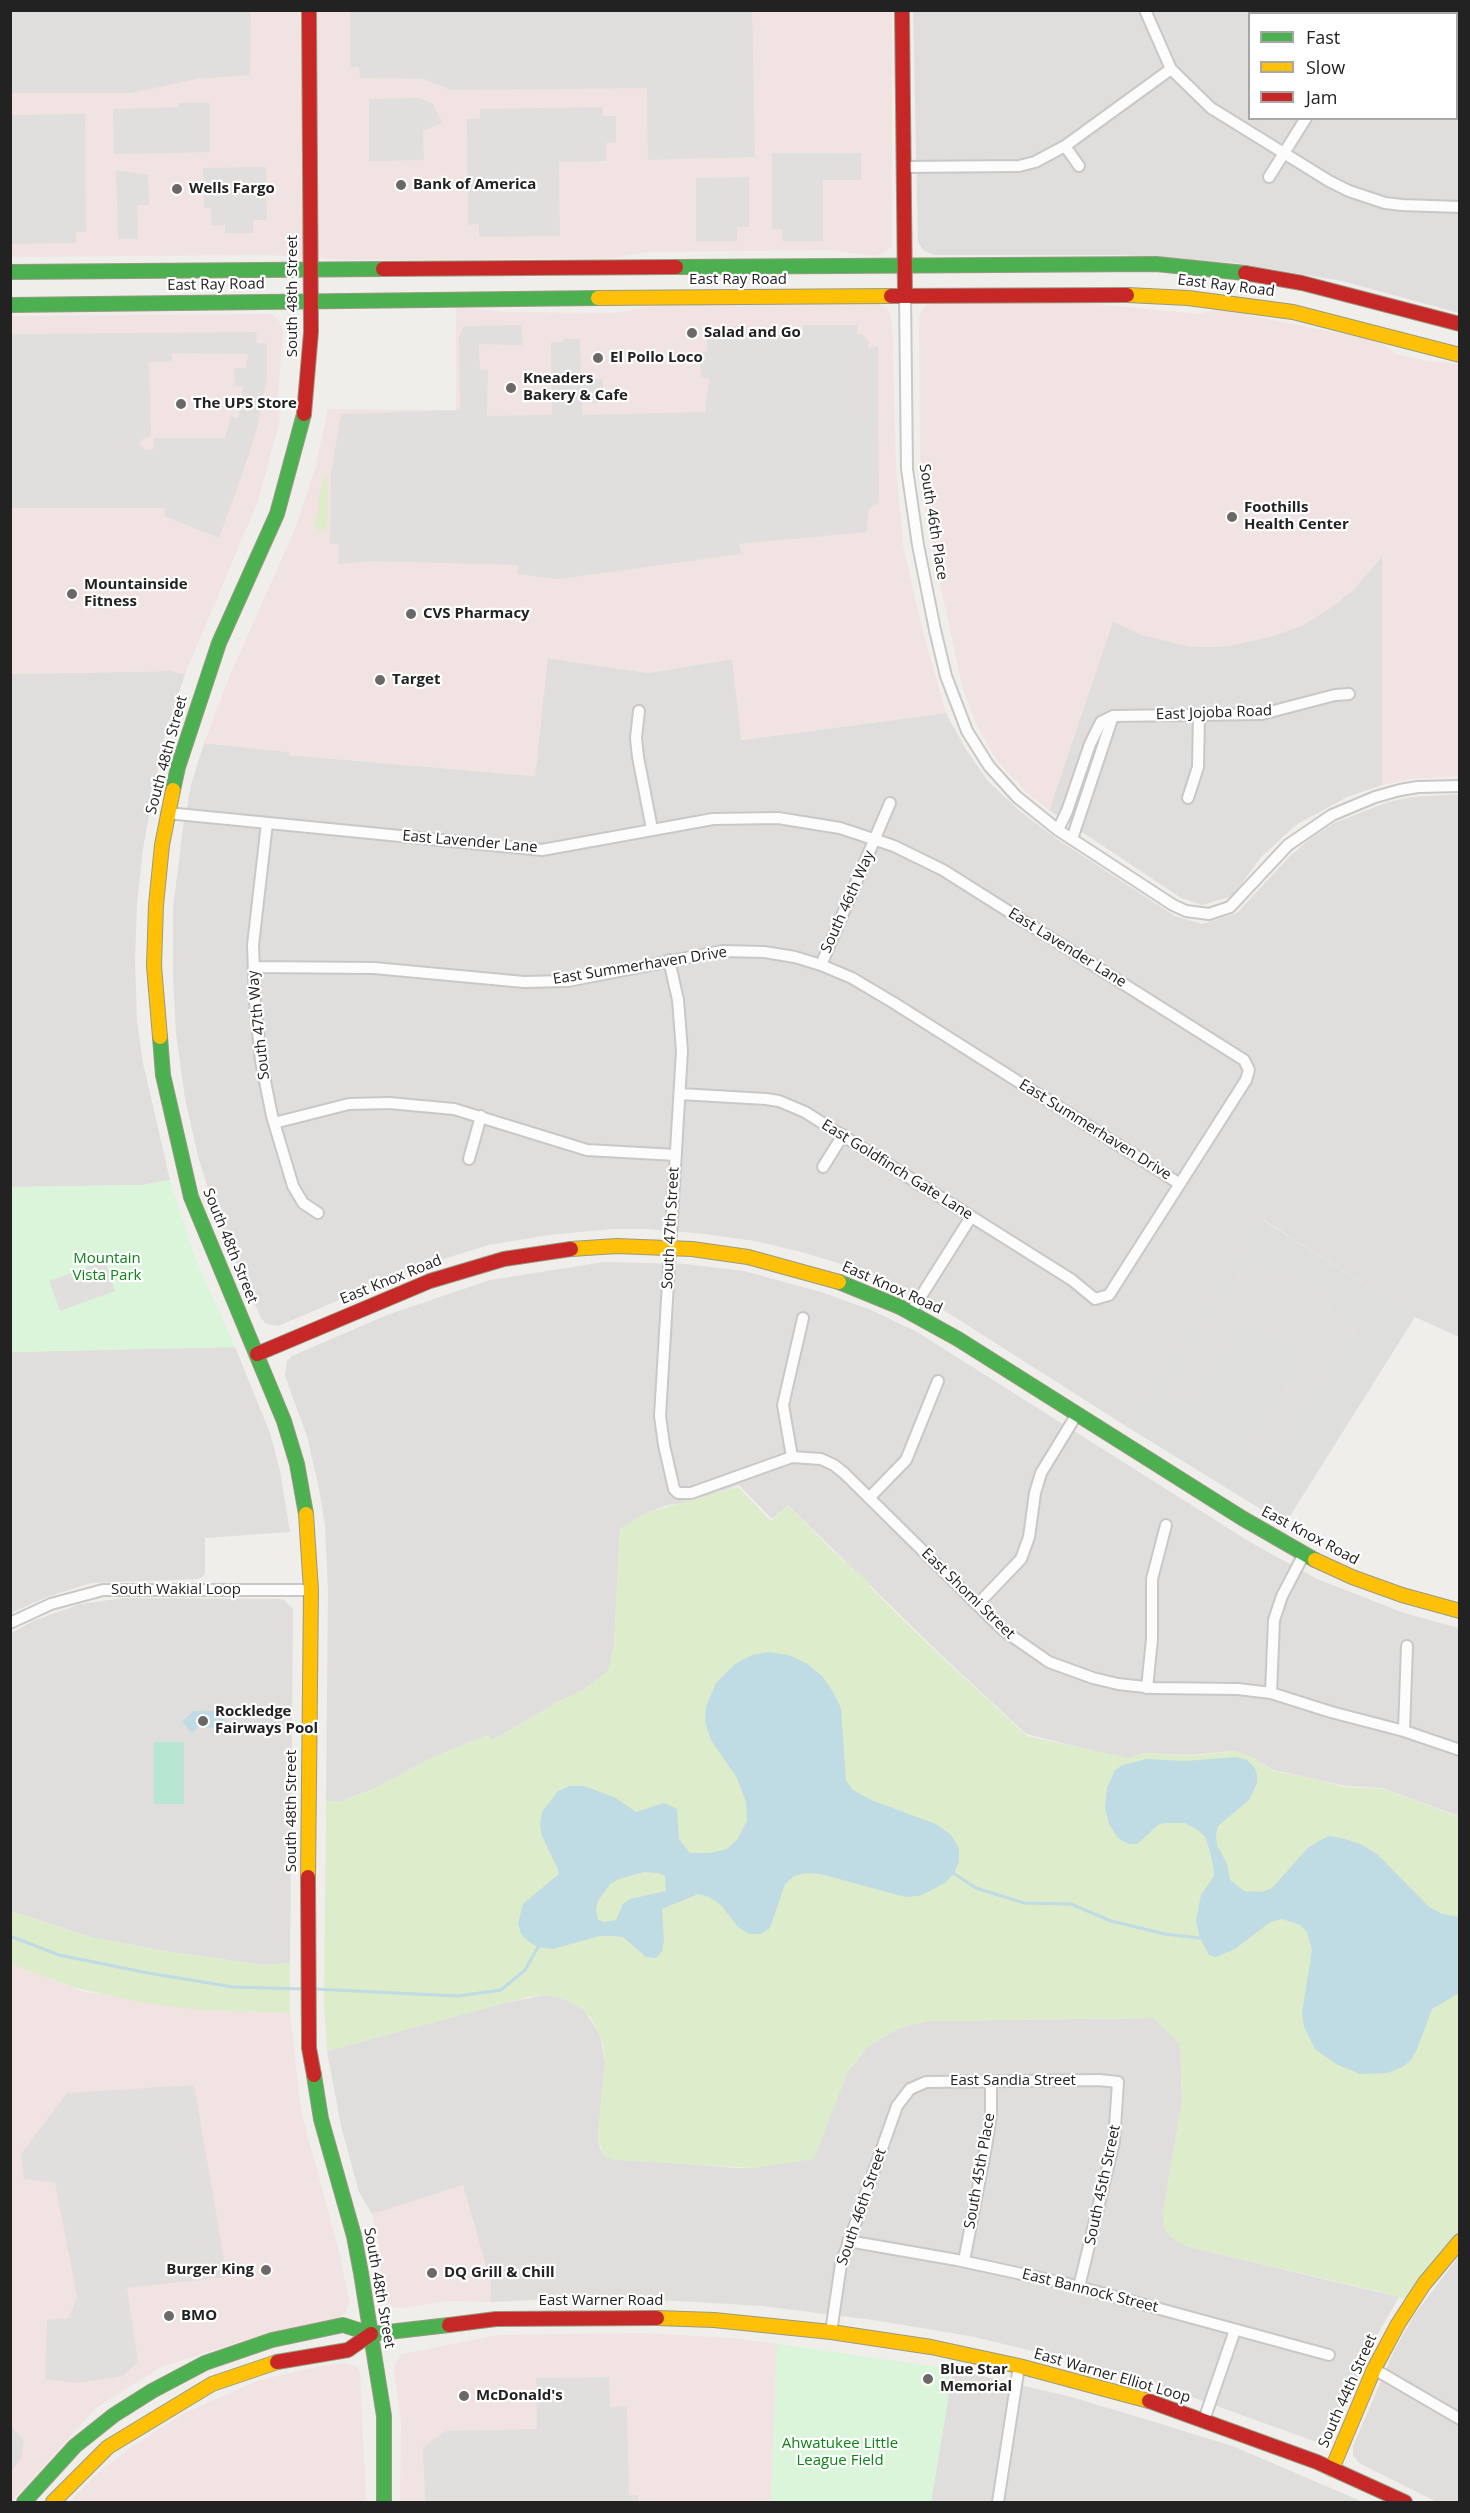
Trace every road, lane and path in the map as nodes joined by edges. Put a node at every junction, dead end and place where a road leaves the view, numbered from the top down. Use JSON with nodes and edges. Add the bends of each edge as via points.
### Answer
{"nodes":[{"id":1,"x":309,"y":10,"type":"edge"},
{"id":2,"x":902,"y":10,"type":"edge"},
{"id":3,"x":1145,"y":10,"type":"edge"},
{"id":4,"x":1172,"y":69,"type":"junction"},
{"id":5,"x":1305,"y":120,"type":"edge"},
{"id":6,"x":1065,"y":146,"type":"junction"},
{"id":7,"x":1283,"y":153,"type":"junction"},
{"id":8,"x":1079,"y":166,"type":"dead end"},
{"id":9,"x":903,"y":167,"type":"junction"},
{"id":10,"x":1269,"y":177,"type":"dead end"},
{"id":11,"x":1460,"y":207,"type":"edge"},
{"id":12,"x":904,"y":265,"type":"junction"},
{"id":13,"x":309,"y":270,"type":"junction"},
{"id":14,"x":10,"y":272,"type":"edge"},
{"id":15,"x":905,"y":294,"type":"junction"},
{"id":16,"x":310,"y":300,"type":"junction"},
{"id":17,"x":10,"y":305,"type":"edge"},
{"id":18,"x":1460,"y":324,"type":"edge"},
{"id":19,"x":1460,"y":354,"type":"edge"},
{"id":20,"x":1349,"y":694,"type":"dead end"},
{"id":21,"x":639,"y":711,"type":"dead end"},
{"id":22,"x":1199,"y":715,"type":"junction"},
{"id":23,"x":1113,"y":716,"type":"junction"},
{"id":24,"x":1460,"y":786,"type":"edge"},
{"id":25,"x":1188,"y":798,"type":"dead end"},
{"id":26,"x":890,"y":803,"type":"dead end"},
{"id":27,"x":167,"y":813,"type":"junction"},
{"id":28,"x":267,"y":823,"type":"junction"},
{"id":29,"x":652,"y":829,"type":"junction"},
{"id":30,"x":1058,"y":830,"type":"junction"},
{"id":31,"x":1072,"y":839,"type":"junction"},
{"id":32,"x":875,"y":840,"type":"junction"},
{"id":33,"x":669,"y":960,"type":"junction"},
{"id":34,"x":820,"y":964,"type":"junction"},
{"id":35,"x":254,"y":967,"type":"junction"},
{"id":36,"x":680,"y":1094,"type":"junction"},
{"id":37,"x":481,"y":1116,"type":"junction"},
{"id":38,"x":274,"y":1123,"type":"junction"},
{"id":39,"x":843,"y":1135,"type":"junction"},
{"id":40,"x":676,"y":1155,"type":"junction"},
{"id":41,"x":469,"y":1159,"type":"dead end"},
{"id":42,"x":823,"y":1167,"type":"dead end"},
{"id":43,"x":1180,"y":1184,"type":"junction"},
{"id":44,"x":318,"y":1213,"type":"dead end"},
{"id":45,"x":971,"y":1217,"type":"junction"},
{"id":46,"x":670,"y":1247,"type":"junction"},
{"id":47,"x":911,"y":1312,"type":"junction"},
{"id":48,"x":803,"y":1318,"type":"dead end"},
{"id":49,"x":258,"y":1354,"type":"junction"},
{"id":50,"x":939,"y":1381,"type":"dead end"},
{"id":51,"x":1077,"y":1414,"type":"junction"},
{"id":52,"x":792,"y":1457,"type":"junction"},
{"id":53,"x":678,"y":1493,"type":"joint"},
{"id":54,"x":870,"y":1498,"type":"junction"},
{"id":55,"x":1166,"y":1525,"type":"dead end"},
{"id":56,"x":1304,"y":1554,"type":"junction"},
{"id":57,"x":311,"y":1590,"type":"junction"},
{"id":58,"x":977,"y":1605,"type":"junction"},
{"id":59,"x":1460,"y":1611,"type":"edge"},
{"id":60,"x":10,"y":1623,"type":"edge"},
{"id":61,"x":1407,"y":1646,"type":"dead end"},
{"id":62,"x":1147,"y":1688,"type":"junction"},
{"id":63,"x":1270,"y":1693,"type":"junction"},
{"id":64,"x":1404,"y":1731,"type":"junction"},
{"id":65,"x":1460,"y":1750,"type":"edge"},
{"id":66,"x":991,"y":2081,"type":"junction"},
{"id":67,"x":1118,"y":2082,"type":"joint"},
{"id":68,"x":910,"y":2089,"type":"joint"},
{"id":69,"x":848,"y":2241,"type":"junction"},
{"id":70,"x":1459,"y":2242,"type":"edge"},
{"id":71,"x":963,"y":2261,"type":"junction"},
{"id":72,"x":1080,"y":2287,"type":"junction"},
{"id":73,"x":1236,"y":2330,"type":"junction"},
{"id":74,"x":831,"y":2332,"type":"junction"},
{"id":75,"x":371,"y":2334,"type":"junction"},
{"id":76,"x":1329,"y":2355,"type":"dead end"},
{"id":77,"x":1019,"y":2366,"type":"junction"},
{"id":78,"x":1374,"y":2369,"type":"junction"},
{"id":79,"x":1460,"y":2419,"type":"edge"},
{"id":80,"x":1204,"y":2420,"type":"junction"},
{"id":81,"x":1332,"y":2469,"type":"junction"},
{"id":82,"x":24,"y":2502,"type":"edge"},
{"id":83,"x":53,"y":2502,"type":"edge"},
{"id":84,"x":384,"y":2502,"type":"edge"},
{"id":85,"x":998,"y":2502,"type":"edge"},
{"id":86,"x":1406,"y":2502,"type":"edge"}],
"edges":[{"from":1,"to":13,"type":"main road","name":"South 48th Street"},
{"from":2,"to":9,"type":"main road","name":"South 46th Place"},
{"from":3,"to":4,"type":"street"},
{"from":4,"to":6,"type":"street"},
{"from":4,"to":7,"type":"street","via":[[1211,108]]},
{"from":5,"to":7,"type":"street"},
{"from":6,"to":8,"type":"street"},
{"from":6,"to":9,"type":"street","via":[[1019,166]]},
{"from":7,"to":10,"type":"street"},
{"from":7,"to":11,"type":"street","via":[[1367,198],[1402,205]]},
{"from":9,"to":12,"type":"main road","name":"South 46th Place"},
{"from":12,"to":13,"type":"main road","name":"East Ray Road"},
{"from":12,"to":15,"type":"main road","name":"South 46th Place"},
{"from":12,"to":18,"type":"main road","name":"East Ray Road","via":[[1194,267],[1302,283]]},
{"from":13,"to":14,"type":"main road","name":"East Ray Road"},
{"from":13,"to":16,"type":"main road","name":"South 48th Street"},
{"from":15,"to":16,"type":"main road","name":"East Ray Road"},
{"from":15,"to":19,"type":"main road","name":"East Ray Road","via":[[1118,294],[1188,298],[1293,312]]},
{"from":15,"to":30,"type":"street","name":"South 46th Place","via":[[907,469],[918,545],[946,676],[961,719],[985,760],[1017,797]]},
{"from":16,"to":17,"type":"main road","name":"East Ray Road"},
{"from":16,"to":27,"type":"main road","name":"South 48th Street","via":[[310,372],[297,447],[277,514],[211,665]]},
{"from":20,"to":22,"type":"street","name":"East Jojoba Road","via":[[1262,714]]},
{"from":21,"to":29,"type":"street","via":[[638,757]]},
{"from":22,"to":23,"type":"street","name":"East Jojoba Road"},
{"from":22,"to":25,"type":"street","via":[[1198,767]]},
{"from":23,"to":30,"type":"street","via":[[1101,722],[1090,744]]},
{"from":23,"to":31,"type":"street"},
{"from":24,"to":31,"type":"street","name":"South 46th Place","via":[[1400,790],[1332,815],[1288,845],[1230,907],[1209,914],[1173,905]]},
{"from":26,"to":32,"type":"street"},
{"from":27,"to":28,"type":"street","name":"East Lavender Lane"},
{"from":27,"to":49,"type":"main road","name":"South 48th Street","via":[[154,934],[154,993],[163,1075],[191,1197]]},
{"from":28,"to":29,"type":"street","name":"East Lavender Lane","via":[[542,849]]},
{"from":28,"to":35,"type":"street","name":"South 47th Way","via":[[255,919]]},
{"from":29,"to":32,"type":"street","name":"East Lavender Lane","via":[[713,819],[778,818],[810,822]]},
{"from":30,"to":31,"type":"street","name":"South 46th Place"},
{"from":32,"to":34,"type":"street","name":"South 46th Way"},
{"from":32,"to":43,"type":"street","name":"East Lavender Lane","via":[[943,870],[1244,1060],[1249,1070],[1246,1080]]},
{"from":33,"to":34,"type":"street","name":"East Summerhaven Drive","via":[[722,951],[764,952]]},
{"from":33,"to":35,"type":"street","name":"East Summerhaven Drive","via":[[568,981],[524,982],[374,968]]},
{"from":33,"to":36,"type":"street","name":"South 47th Street","via":[[682,1027]]},
{"from":34,"to":43,"type":"street","name":"East Summerhaven Drive","via":[[894,1003]]},
{"from":35,"to":38,"type":"street","name":"South 47th Way","via":[[261,1061]]},
{"from":36,"to":39,"type":"street","name":"East Goldfinch Gate Lane","via":[[779,1101]]},
{"from":36,"to":40,"type":"street","name":"South 47th Street"},
{"from":37,"to":38,"type":"street","via":[[454,1109],[369,1102]]},
{"from":37,"to":40,"type":"street","via":[[587,1150]]},
{"from":37,"to":41,"type":"street"},
{"from":38,"to":44,"type":"street","name":"South 47th Way","via":[[293,1186],[303,1203]]},
{"from":39,"to":42,"type":"street"},
{"from":39,"to":45,"type":"street","name":"East Goldfinch Gate Lane"},
{"from":40,"to":46,"type":"street","name":"South 47th Street"},
{"from":43,"to":45,"type":"street","name":"East Goldfinch Gate Lane","via":[[1109,1295],[1095,1299],[1072,1280]]},
{"from":45,"to":47,"type":"street"},
{"from":46,"to":47,"type":"main road","name":"East Knox Road","via":[[785,1265],[841,1282]]},
{"from":46,"to":49,"type":"main road","name":"East Knox Road","via":[[590,1247],[504,1259],[394,1295]]},
{"from":46,"to":53,"type":"street","name":"South 47th Street","via":[[660,1416],[672,1484]]},
{"from":47,"to":51,"type":"main road","name":"East Knox Road"},
{"from":48,"to":52,"type":"street","via":[[783,1405]]},
{"from":49,"to":57,"type":"main road","name":"South 48th Street","via":[[297,1464],[310,1550]]},
{"from":50,"to":54,"type":"street","via":[[906,1460]]},
{"from":51,"to":56,"type":"main road","name":"East Knox Road"},
{"from":51,"to":58,"type":"street","via":[[1041,1473],[1027,1548],[1015,1567]]},
{"from":52,"to":53,"type":"street","name":"East Shomi Street","via":[[691,1493]]},
{"from":52,"to":54,"type":"street","name":"East Shomi Street","via":[[810,1457],[834,1465]]},
{"from":54,"to":58,"type":"street","name":"East Shomi Street"},
{"from":55,"to":62,"type":"street","via":[[1152,1579]]},
{"from":56,"to":59,"type":"main road","name":"East Knox Road","via":[[1373,1585]]},
{"from":56,"to":63,"type":"street","via":[[1274,1620]]},
{"from":57,"to":60,"type":"street","name":"South Wakial Loop","via":[[103,1590],[51,1604]]},
{"from":57,"to":75,"type":"main road","name":"South 48th Street","via":[[309,2048],[321,2119],[358,2256]]},
{"from":58,"to":62,"type":"street","name":"East Shomi Street","via":[[1003,1630],[1049,1662],[1099,1680]]},
{"from":61,"to":64,"type":"street"},
{"from":62,"to":63,"type":"street","name":"East Shomi Street"},
{"from":63,"to":64,"type":"street","name":"East Shomi Street"},
{"from":64,"to":65,"type":"street","name":"East Shomi Street"},
{"from":66,"to":67,"type":"street","name":"East Sandia Street"},
{"from":66,"to":68,"type":"street","name":"East Sandia Street","via":[[926,2082]]},
{"from":66,"to":71,"type":"street","name":"South 45th Place","via":[[986,2147]]},
{"from":67,"to":72,"type":"street","name":"South 45th Street","via":[[1114,2142]]},
{"from":68,"to":69,"type":"street","name":"South 46th Street","via":[[897,2106]]},
{"from":69,"to":71,"type":"street","name":"East Bannock Street"},
{"from":69,"to":74,"type":"street","name":"South 46th Street"},
{"from":70,"to":78,"type":"main road","name":"South 44th Street","via":[[1424,2284]]},
{"from":71,"to":72,"type":"street","name":"East Bannock Street"},
{"from":72,"to":73,"type":"street","name":"East Bannock Street"},
{"from":73,"to":76,"type":"street","name":"East Bannock Street"},
{"from":73,"to":80,"type":"street"},
{"from":74,"to":75,"type":"main road","name":"East Warner Road","via":[[714,2320],[581,2317],[496,2319]]},
{"from":74,"to":77,"type":"main road","name":"East Warner Elliot Loop","via":[[932,2347]]},
{"from":75,"to":82,"type":"main road","name":"East Warner Road","via":[[343,2325],[272,2340],[205,2363],[152,2391],[100,2426],[75,2446]]},
{"from":75,"to":83,"type":"main road","name":"East Warner Road","via":[[348,2350],[279,2362],[212,2384],[108,2447]]},
{"from":75,"to":84,"type":"main road","name":"South 48th Street","via":[[384,2416]]},
{"from":77,"to":80,"type":"main road","name":"East Warner Elliot Loop","via":[[1129,2394]]},
{"from":77,"to":85,"type":"street"},
{"from":78,"to":79,"type":"street"},
{"from":78,"to":81,"type":"main road","name":"South 44th Street"},
{"from":80,"to":81,"type":"main road","name":"East Warner Elliot Loop"},
{"from":81,"to":86,"type":"main road","name":"East Warner Elliot Loop"}]}
